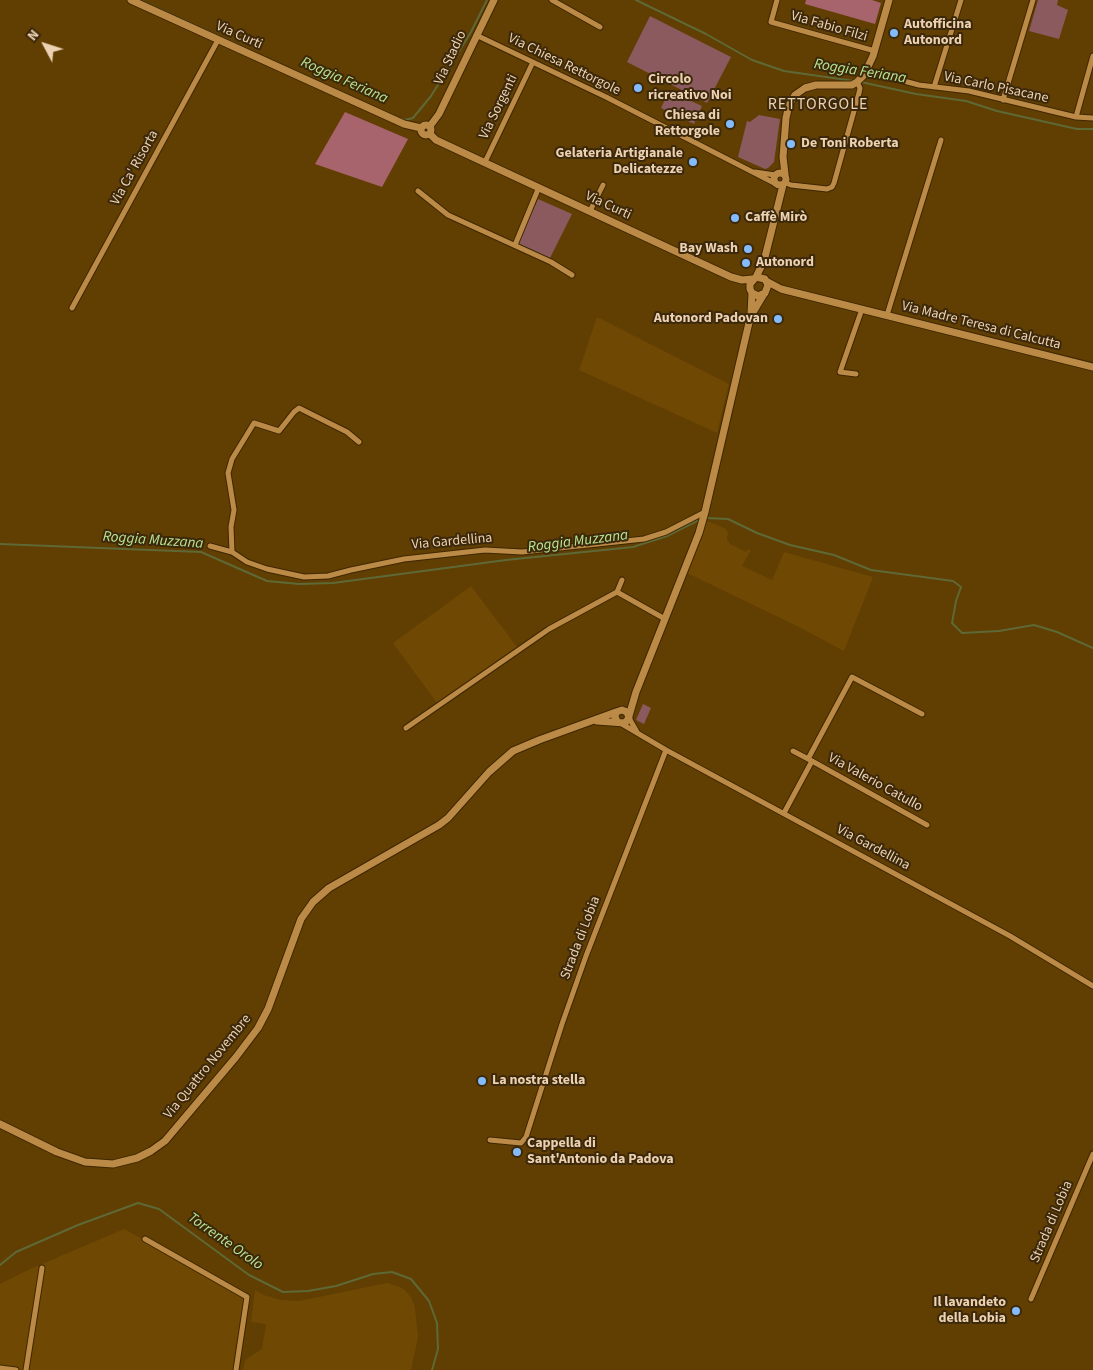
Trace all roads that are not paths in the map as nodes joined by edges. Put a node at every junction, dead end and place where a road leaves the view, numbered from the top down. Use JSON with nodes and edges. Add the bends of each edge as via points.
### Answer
{"nodes":[{"id":1,"x":131,"y":0,"type":"edge"},
{"id":2,"x":494,"y":0,"type":"edge"},
{"id":3,"x":552,"y":0,"type":"edge"},
{"id":4,"x":777,"y":0,"type":"edge"},
{"id":5,"x":889,"y":0,"type":"edge"},
{"id":6,"x":961,"y":0,"type":"edge"},
{"id":7,"x":1033,"y":0,"type":"edge"},
{"id":8,"x":600,"y":27,"type":"dead end"},
{"id":9,"x":476,"y":35,"type":"junction"},
{"id":10,"x":218,"y":40,"type":"junction"},
{"id":11,"x":874,"y":51,"type":"junction"},
{"id":12,"x":1093,"y":56,"type":"edge"},
{"id":13,"x":533,"y":62,"type":"junction"},
{"id":14,"x":865,"y":73,"type":"junction"},
{"id":15,"x":857,"y":82,"type":"junction"},
{"id":16,"x":934,"y":87,"type":"junction"},
{"id":17,"x":1003,"y":100,"type":"junction"},
{"id":18,"x":1076,"y":117,"type":"junction"},
{"id":19,"x":1093,"y":118,"type":"edge"},
{"id":20,"x":430,"y":130,"type":"junction"},
{"id":21,"x":941,"y":140,"type":"dead end"},
{"id":22,"x":485,"y":162,"type":"junction"},
{"id":23,"x":749,"y":171,"type":"junction"},
{"id":24,"x":779,"y":174,"type":"junction"},
{"id":25,"x":781,"y":184,"type":"junction"},
{"id":26,"x":603,"y":185,"type":"dead end"},
{"id":27,"x":539,"y":187,"type":"junction"},
{"id":28,"x":418,"y":191,"type":"dead end"},
{"id":29,"x":590,"y":211,"type":"junction"},
{"id":30,"x":515,"y":246,"type":"junction"},
{"id":31,"x":764,"y":261,"type":"junction"},
{"id":32,"x":572,"y":275,"type":"dead end"},
{"id":33,"x":754,"y":278,"type":"junction"},
{"id":34,"x":767,"y":282,"type":"junction"},
{"id":35,"x":781,"y":289,"type":"junction"},
{"id":36,"x":752,"y":293,"type":"junction"},
{"id":37,"x":765,"y":294,"type":"junction"},
{"id":38,"x":72,"y":308,"type":"dead end"},
{"id":39,"x":862,"y":309,"type":"junction"},
{"id":40,"x":751,"y":314,"type":"junction"},
{"id":41,"x":887,"y":315,"type":"junction"},
{"id":42,"x":1093,"y":366,"type":"edge"},
{"id":43,"x":856,"y":374,"type":"dead end"},
{"id":44,"x":359,"y":442,"type":"dead end"},
{"id":45,"x":704,"y":515,"type":"junction"},
{"id":46,"x":210,"y":546,"type":"dead end"},
{"id":47,"x":232,"y":552,"type":"junction"},
{"id":48,"x":622,"y":580,"type":"dead end"},
{"id":49,"x":617,"y":592,"type":"junction"},
{"id":50,"x":665,"y":619,"type":"junction"},
{"id":51,"x":636,"y":692,"type":"junction"},
{"id":52,"x":617,"y":711,"type":"junction"},
{"id":53,"x":922,"y":714,"type":"dead end"},
{"id":54,"x":629,"y":717,"type":"junction"},
{"id":55,"x":589,"y":721,"type":"junction"},
{"id":56,"x":619,"y":722,"type":"junction"},
{"id":57,"x":406,"y":728,"type":"dead end"},
{"id":58,"x":639,"y":735,"type":"junction"},
{"id":59,"x":666,"y":750,"type":"junction"},
{"id":60,"x":793,"y":751,"type":"dead end"},
{"id":61,"x":810,"y":760,"type":"junction"},
{"id":62,"x":784,"y":813,"type":"junction"},
{"id":63,"x":927,"y":825,"type":"dead end"},
{"id":64,"x":1093,"y":986,"type":"edge"},
{"id":65,"x":0,"y":1124,"type":"edge"},
{"id":66,"x":490,"y":1140,"type":"dead end"},
{"id":67,"x":1093,"y":1154,"type":"edge"},
{"id":68,"x":145,"y":1240,"type":"dead end"},
{"id":69,"x":42,"y":1268,"type":"dead end"},
{"id":70,"x":1031,"y":1299,"type":"dead end"},
{"id":71,"x":0,"y":1368,"type":"edge"},
{"id":72,"x":16,"y":1370,"type":"edge"},
{"id":73,"x":26,"y":1370,"type":"edge"},
{"id":74,"x":236,"y":1370,"type":"edge"}],
"edges":[{"from":1,"to":10,"type":"street","name":"Via Curti"},
{"from":2,"to":9,"type":"street","name":"Via Stadio"},
{"from":3,"to":8,"type":"street"},
{"from":4,"to":11,"type":"street","name":"Via Fabio Filzi","via":[[770,22]]},
{"from":5,"to":11,"type":"street"},
{"from":6,"to":16,"type":"street"},
{"from":7,"to":17,"type":"street"},
{"from":9,"to":13,"type":"street","name":"Via Chiesa Rettorgole"},
{"from":9,"to":20,"type":"street","name":"Via Stadio"},
{"from":10,"to":20,"type":"street","name":"Via Curti","via":[[404,124],[421,128],[422,134]]},
{"from":10,"to":38,"type":"street","name":"Via Ca' Risorta"},
{"from":11,"to":14,"type":"street"},
{"from":12,"to":18,"type":"street"},
{"from":13,"to":22,"type":"street","name":"Via Sorgenti"},
{"from":13,"to":23,"type":"street","name":"Via Chiesa Rettorgole"},
{"from":14,"to":15,"type":"street"},
{"from":14,"to":16,"type":"street","name":"Via Carlo Pisacane"},
{"from":15,"to":24,"type":"street","via":[[805,88],[795,95],[786,118]]},
{"from":15,"to":25,"type":"street","name":"Via Chiesa Rettorgole","via":[[859,93],[832,187]]},
{"from":16,"to":17,"type":"street","name":"Via Carlo Pisacane","via":[[969,91]]},
{"from":17,"to":18,"type":"street","name":"Via Carlo Pisacane"},
{"from":18,"to":19,"type":"street","name":"Via Carlo Pisacane"},
{"from":20,"to":22,"type":"street","name":"Via Curti","via":[[436,140]]},
{"from":21,"to":41,"type":"street"},
{"from":22,"to":27,"type":"street","name":"Via Curti"},
{"from":23,"to":24,"type":"street","name":"Via Chiesa Rettorgole"},
{"from":23,"to":25,"type":"street","name":"Via Chiesa Rettorgole"},
{"from":24,"to":25,"type":"street","via":[[774,179]]},
{"from":24,"to":25,"type":"street","via":[[787,179]]},
{"from":25,"to":31,"type":"street"},
{"from":26,"to":29,"type":"street"},
{"from":27,"to":29,"type":"street","name":"Via Curti"},
{"from":27,"to":30,"type":"street"},
{"from":28,"to":30,"type":"street","via":[[448,215]]},
{"from":29,"to":33,"type":"street","name":"Via Curti","via":[[731,277],[742,280]]},
{"from":30,"to":32,"type":"street"},
{"from":31,"to":33,"type":"street"},
{"from":31,"to":34,"type":"street"},
{"from":33,"to":34,"type":"street","via":[[763,278]]},
{"from":33,"to":36,"type":"street","via":[[749,286]]},
{"from":34,"to":35,"type":"street","name":"Via Madre Teresa di Calcutta"},
{"from":34,"to":37,"type":"street"},
{"from":35,"to":37,"type":"street","name":"Via Madre Teresa di Calcutta"},
{"from":35,"to":39,"type":"street","name":"Via Madre Teresa di Calcutta"},
{"from":36,"to":37,"type":"street","via":[[758,296]]},
{"from":36,"to":40,"type":"street"},
{"from":37,"to":40,"type":"street"},
{"from":39,"to":41,"type":"street","name":"Via Madre Teresa di Calcutta"},
{"from":39,"to":43,"type":"street","via":[[840,372]]},
{"from":40,"to":45,"type":"street"},
{"from":41,"to":42,"type":"street","name":"Via Madre Teresa di Calcutta"},
{"from":44,"to":47,"type":"street","via":[[347,432],[299,408],[279,431],[254,423],[228,473],[234,510]]},
{"from":45,"to":47,"type":"street","name":"Via Gardellina","via":[[644,539],[522,552],[485,550],[404,559],[328,576],[304,577],[267,569]]},
{"from":45,"to":50,"type":"street"},
{"from":46,"to":47,"type":"street","name":"Via Gardellina"},
{"from":48,"to":49,"type":"street"},
{"from":49,"to":50,"type":"street"},
{"from":49,"to":57,"type":"street","via":[[549,630]]},
{"from":50,"to":51,"type":"street"},
{"from":51,"to":52,"type":"street"},
{"from":51,"to":54,"type":"street"},
{"from":52,"to":54,"type":"street","via":[[626,711]]},
{"from":52,"to":55,"type":"street","name":"Via Quattro Novembre"},
{"from":52,"to":56,"type":"street","via":[[615,717]]},
{"from":53,"to":61,"type":"street","name":"Via Valerio Catullo","via":[[852,677]]},
{"from":54,"to":56,"type":"street","via":[[627,721]]},
{"from":54,"to":58,"type":"street","name":"Via Gardellina"},
{"from":55,"to":56,"type":"street","name":"Via Quattro Novembre"},
{"from":55,"to":65,"type":"street","name":"Via Quattro Novembre","via":[[514,751],[489,772],[439,825],[329,888],[313,902],[299,924],[258,1028],[164,1141],[151,1151],[113,1164],[85,1162]]},
{"from":56,"to":58,"type":"street","name":"Via Gardellina"},
{"from":58,"to":59,"type":"street","name":"Via Gardellina"},
{"from":59,"to":62,"type":"street","name":"Via Gardellina"},
{"from":59,"to":66,"type":"street","name":"Strada di Lobia","via":[[586,956],[526,1137],[521,1143]]},
{"from":60,"to":61,"type":"street","name":"Via Valerio Catullo"},
{"from":61,"to":62,"type":"street","name":"Via Valerio Catullo"},
{"from":61,"to":63,"type":"street","name":"Via Valerio Catullo"},
{"from":62,"to":64,"type":"street","name":"Via Gardellina","via":[[1010,936]]},
{"from":67,"to":70,"type":"street","name":"Strada di Lobia"},
{"from":68,"to":74,"type":"street","via":[[247,1297]]},
{"from":69,"to":73,"type":"street"},
{"from":71,"to":72,"type":"street"}]}
